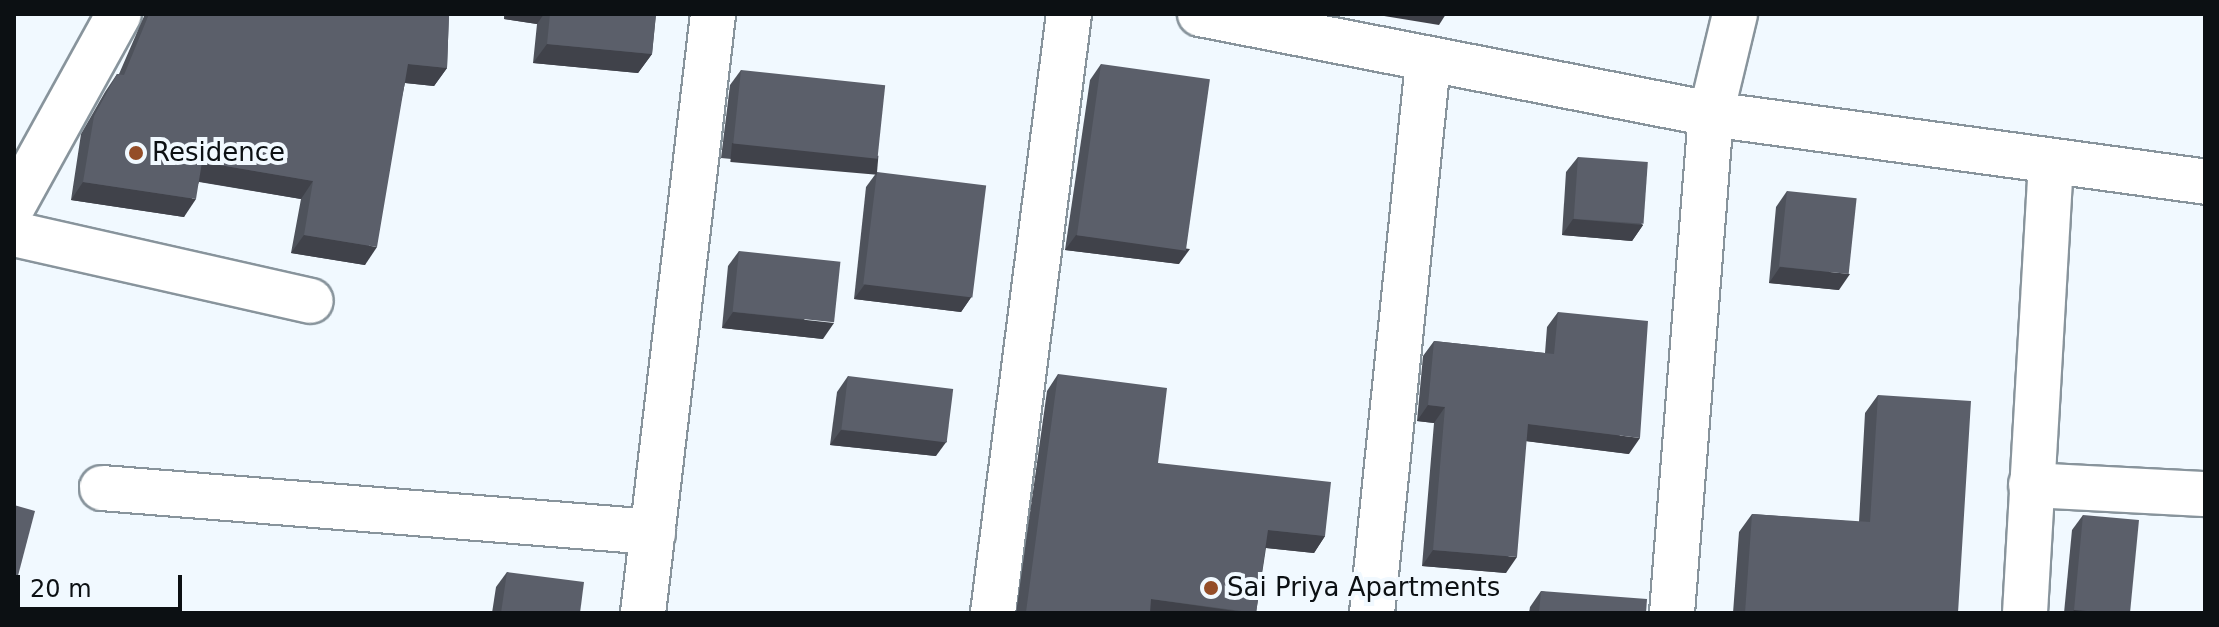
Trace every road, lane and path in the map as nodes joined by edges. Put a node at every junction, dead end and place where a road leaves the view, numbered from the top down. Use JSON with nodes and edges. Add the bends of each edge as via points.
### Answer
{"nodes":[{"id":1,"x":119,"y":14,"type":"edge"},
{"id":2,"x":713,"y":14,"type":"edge"},
{"id":3,"x":1069,"y":14,"type":"edge"},
{"id":4,"x":1200,"y":14,"type":"edge"},
{"id":5,"x":1735,"y":14,"type":"edge"},
{"id":6,"x":1428,"y":63,"type":"junction"},
{"id":7,"x":1711,"y":114,"type":"junction"},
{"id":8,"x":2051,"y":163,"type":"junction"},
{"id":9,"x":2205,"y":182,"type":"edge"},
{"id":10,"x":14,"y":204,"type":"edge"},
{"id":11,"x":14,"y":234,"type":"edge"},
{"id":12,"x":311,"y":301,"type":"dead end"},
{"id":13,"x":2031,"y":485,"type":"junction"},
{"id":14,"x":102,"y":488,"type":"dead end"},
{"id":15,"x":2205,"y":494,"type":"edge"},
{"id":16,"x":653,"y":532,"type":"junction"},
{"id":17,"x":643,"y":613,"type":"edge"},
{"id":18,"x":993,"y":613,"type":"edge"},
{"id":19,"x":1372,"y":613,"type":"edge"},
{"id":20,"x":1672,"y":613,"type":"edge"},
{"id":21,"x":2025,"y":613,"type":"edge"}],
"edges":[{"from":1,"to":10,"type":"street"},
{"from":2,"to":16,"type":"street"},
{"from":3,"to":18,"type":"street"},
{"from":4,"to":6,"type":"street"},
{"from":5,"to":7,"type":"street"},
{"from":6,"to":7,"type":"street"},
{"from":6,"to":19,"type":"street"},
{"from":7,"to":8,"type":"street"},
{"from":7,"to":20,"type":"street"},
{"from":8,"to":9,"type":"street"},
{"from":8,"to":13,"type":"street"},
{"from":11,"to":12,"type":"street"},
{"from":13,"to":15,"type":"street"},
{"from":13,"to":21,"type":"street"},
{"from":14,"to":16,"type":"street"},
{"from":16,"to":17,"type":"street"}]}
